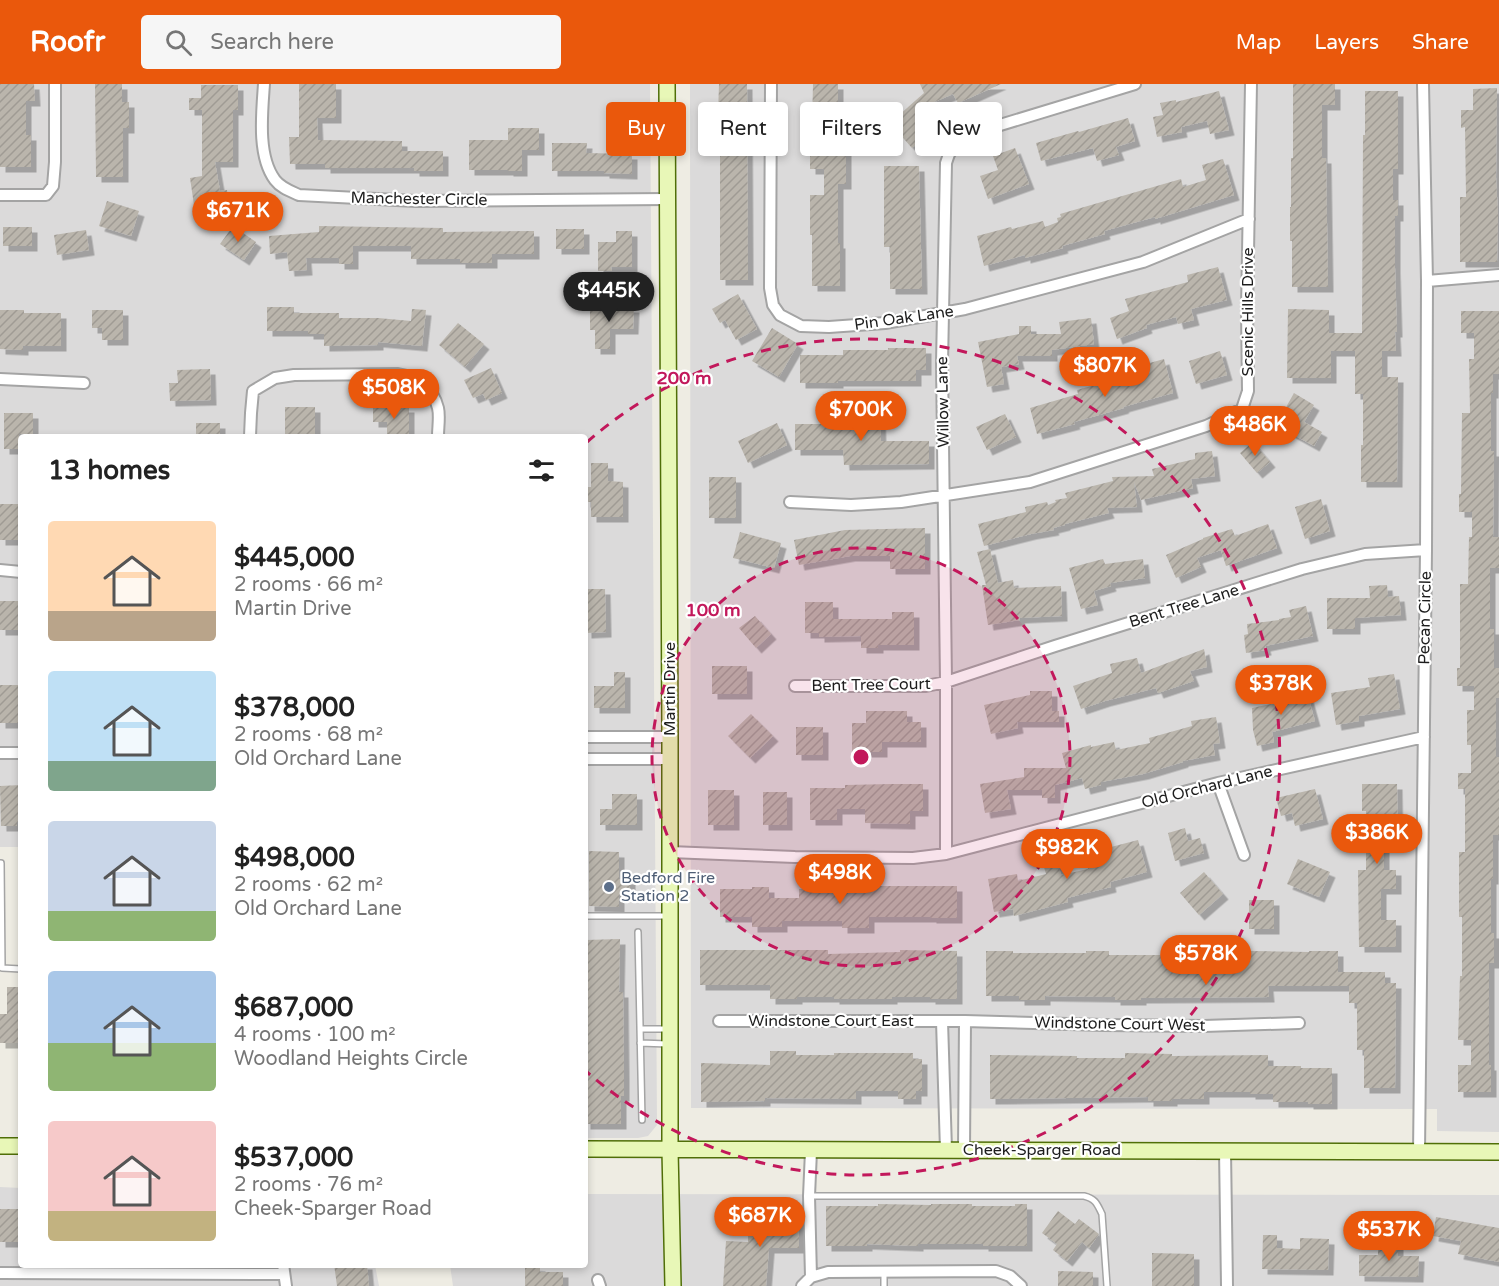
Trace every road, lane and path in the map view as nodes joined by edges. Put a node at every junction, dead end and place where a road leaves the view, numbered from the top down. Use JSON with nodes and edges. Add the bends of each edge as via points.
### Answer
{"nodes":[{"id":1,"x":55,"y":84,"type":"edge"},
{"id":2,"x":264,"y":84,"type":"edge"},
{"id":3,"x":667,"y":84,"type":"edge"},
{"id":4,"x":771,"y":84,"type":"edge"},
{"id":5,"x":1135,"y":84,"type":"edge"},
{"id":6,"x":1251,"y":84,"type":"edge"},
{"id":7,"x":1424,"y":84,"type":"edge"},
{"id":8,"x":0,"y":195,"type":"edge"},
{"id":9,"x":668,"y":199,"type":"junction"},
{"id":10,"x":1249,"y":219,"type":"junction"},
{"id":11,"x":1499,"y":275,"type":"edge"},
{"id":12,"x":1426,"y":281,"type":"junction"},
{"id":13,"x":944,"y":312,"type":"junction"},
{"id":14,"x":0,"y":379,"type":"edge"},
{"id":15,"x":84,"y":383,"type":"dead end"},
{"id":16,"x":250,"y":434,"type":"edge"},
{"id":17,"x":438,"y":434,"type":"edge"},
{"id":18,"x":945,"y":495,"type":"junction"},
{"id":19,"x":790,"y":502,"type":"dead end"},
{"id":20,"x":1426,"y":550,"type":"junction"},
{"id":21,"x":0,"y":570,"type":"edge"},
{"id":22,"x":18,"y":572,"type":"edge"},
{"id":23,"x":946,"y":682,"type":"junction"},
{"id":24,"x":795,"y":686,"type":"dead end"},
{"id":25,"x":588,"y":737,"type":"edge"},
{"id":26,"x":670,"y":737,"type":"junction"},
{"id":27,"x":1424,"y":737,"type":"junction"},
{"id":28,"x":0,"y":753,"type":"edge"},
{"id":29,"x":18,"y":753,"type":"edge"},
{"id":30,"x":588,"y":759,"type":"edge"},
{"id":31,"x":670,"y":759,"type":"junction"},
{"id":32,"x":1218,"y":783,"type":"junction"},
{"id":33,"x":670,"y":852,"type":"junction"},
{"id":34,"x":946,"y":854,"type":"junction"},
{"id":35,"x":1244,"y":855,"type":"dead end"},
{"id":36,"x":0,"y":863,"type":"edge"},
{"id":37,"x":588,"y":916,"type":"edge"},
{"id":38,"x":670,"y":916,"type":"junction"},
{"id":39,"x":638,"y":932,"type":"dead end"},
{"id":40,"x":18,"y":969,"type":"edge"},
{"id":41,"x":719,"y":1021,"type":"dead end"},
{"id":42,"x":942,"y":1021,"type":"junction"},
{"id":43,"x":965,"y":1021,"type":"junction"},
{"id":44,"x":1299,"y":1023,"type":"dead end"},
{"id":45,"x":640,"y":1029,"type":"junction"},
{"id":46,"x":670,"y":1036,"type":"junction"},
{"id":47,"x":640,"y":1043,"type":"junction"},
{"id":48,"x":642,"y":1120,"type":"dead end"},
{"id":49,"x":0,"y":1146,"type":"edge"},
{"id":50,"x":18,"y":1146,"type":"edge"},
{"id":51,"x":588,"y":1149,"type":"edge"},
{"id":52,"x":670,"y":1150,"type":"junction"},
{"id":53,"x":946,"y":1150,"type":"junction"},
{"id":54,"x":964,"y":1150,"type":"junction"},
{"id":55,"x":811,"y":1151,"type":"junction"},
{"id":56,"x":1225,"y":1151,"type":"junction"},
{"id":57,"x":1419,"y":1152,"type":"junction"},
{"id":58,"x":1499,"y":1152,"type":"edge"},
{"id":59,"x":809,"y":1196,"type":"junction"},
{"id":60,"x":284,"y":1269,"type":"edge"},
{"id":61,"x":0,"y":1272,"type":"edge"},
{"id":62,"x":884,"y":1272,"type":"junction"},
{"id":63,"x":812,"y":1277,"type":"junction"},
{"id":64,"x":286,"y":1286,"type":"edge"},
{"id":65,"x":673,"y":1286,"type":"edge"},
{"id":66,"x":802,"y":1286,"type":"edge"},
{"id":67,"x":884,"y":1286,"type":"edge"},
{"id":68,"x":1021,"y":1286,"type":"edge"},
{"id":69,"x":1107,"y":1286,"type":"edge"},
{"id":70,"x":1227,"y":1286,"type":"edge"}],
"edges":[{"from":1,"to":8,"type":"street","via":[[53,186],[46,195]]},
{"from":2,"to":9,"type":"street","name":"Manchester Circle","via":[[264,158],[276,182],[299,195],[416,201]]},
{"from":3,"to":9,"type":"street","name":"Martin Drive"},
{"from":4,"to":13,"type":"street","name":"Pin Oak Lane","via":[[770,288],[773,305],[780,315],[801,326],[829,327],[885,323]]},
{"from":5,"to":13,"type":"street","name":"Willow Lane","via":[[975,132],[957,141],[946,163]]},
{"from":6,"to":10,"type":"street","name":"Scenic Hills Drive"},
{"from":7,"to":12,"type":"street","name":"Pecan Circle"},
{"from":9,"to":26,"type":"street","name":"Martin Drive"},
{"from":10,"to":13,"type":"street","name":"Pin Oak Lane","via":[[1143,262]]},
{"from":10,"to":18,"type":"street","name":"Scenic Hills Drive","via":[[1248,391],[1242,409],[1206,426],[1030,482]]},
{"from":11,"to":12,"type":"street"},
{"from":12,"to":20,"type":"street","name":"Pecan Circle"},
{"from":13,"to":18,"type":"street","name":"Willow Lane"},
{"from":14,"to":15,"type":"street"},
{"from":16,"to":17,"type":"street","via":[[253,391],[275,378],[397,374],[409,375],[432,394],[438,409]]},
{"from":18,"to":19,"type":"street","via":[[851,505]]},
{"from":18,"to":23,"type":"street","name":"Willow Lane"},
{"from":20,"to":23,"type":"street","name":"Bent Tree Lane","via":[[1365,554],[1302,569]]},
{"from":20,"to":27,"type":"street","name":"Pecan Circle"},
{"from":21,"to":22,"type":"street"},
{"from":23,"to":24,"type":"street","name":"Bent Tree Court","via":[[926,686]]},
{"from":23,"to":34,"type":"street","name":"Willow Lane"},
{"from":25,"to":26,"type":"street"},
{"from":26,"to":31,"type":"street","name":"Martin Drive"},
{"from":27,"to":32,"type":"street","name":"Old Orchard Lane"},
{"from":27,"to":57,"type":"street","name":"Pecan Circle"},
{"from":28,"to":29,"type":"street"},
{"from":30,"to":31,"type":"street"},
{"from":31,"to":33,"type":"street","name":"Martin Drive"},
{"from":32,"to":34,"type":"street","name":"Old Orchard Lane"},
{"from":32,"to":35,"type":"street"},
{"from":33,"to":34,"type":"street","name":"Old Orchard Lane","via":[[902,858]]},
{"from":33,"to":38,"type":"street","name":"Martin Drive"},
{"from":36,"to":40,"type":"lane","via":[[2,968]]},
{"from":37,"to":38,"type":"lane"},
{"from":38,"to":46,"type":"street","name":"Martin Drive"},
{"from":39,"to":45,"type":"lane"},
{"from":41,"to":42,"type":"street","name":"Windstone Court East"},
{"from":42,"to":43,"type":"street","name":"Windstone Court West"},
{"from":42,"to":53,"type":"street"},
{"from":43,"to":44,"type":"street","name":"Windstone Court West","via":[[1193,1026]]},
{"from":43,"to":54,"type":"street"},
{"from":45,"to":46,"type":"lane"},
{"from":45,"to":47,"type":"lane"},
{"from":46,"to":47,"type":"lane"},
{"from":46,"to":52,"type":"street","name":"Martin Drive"},
{"from":47,"to":48,"type":"lane"},
{"from":49,"to":50,"type":"street"},
{"from":51,"to":52,"type":"street","name":"Cheek-Sparger Road"},
{"from":52,"to":55,"type":"street","name":"Cheek-Sparger Road"},
{"from":52,"to":65,"type":"street","name":"Martin Drive"},
{"from":53,"to":54,"type":"street","name":"Cheek-Sparger Road"},
{"from":53,"to":55,"type":"street","name":"Cheek-Sparger Road"},
{"from":54,"to":56,"type":"street","name":"Cheek-Sparger Road"},
{"from":55,"to":59,"type":"street"},
{"from":56,"to":57,"type":"street","name":"Cheek-Sparger Road"},
{"from":56,"to":70,"type":"street"},
{"from":57,"to":58,"type":"street","name":"Cheek-Sparger Road"},
{"from":59,"to":63,"type":"street"},
{"from":59,"to":69,"type":"lane","via":[[1092,1198],[1102,1214]]},
{"from":60,"to":61,"type":"street"},
{"from":60,"to":64,"type":"street"},
{"from":62,"to":63,"type":"street","via":[[828,1272]]},
{"from":62,"to":67,"type":"lane"},
{"from":62,"to":68,"type":"street","via":[[996,1271]]},
{"from":63,"to":66,"type":"street"}]}
